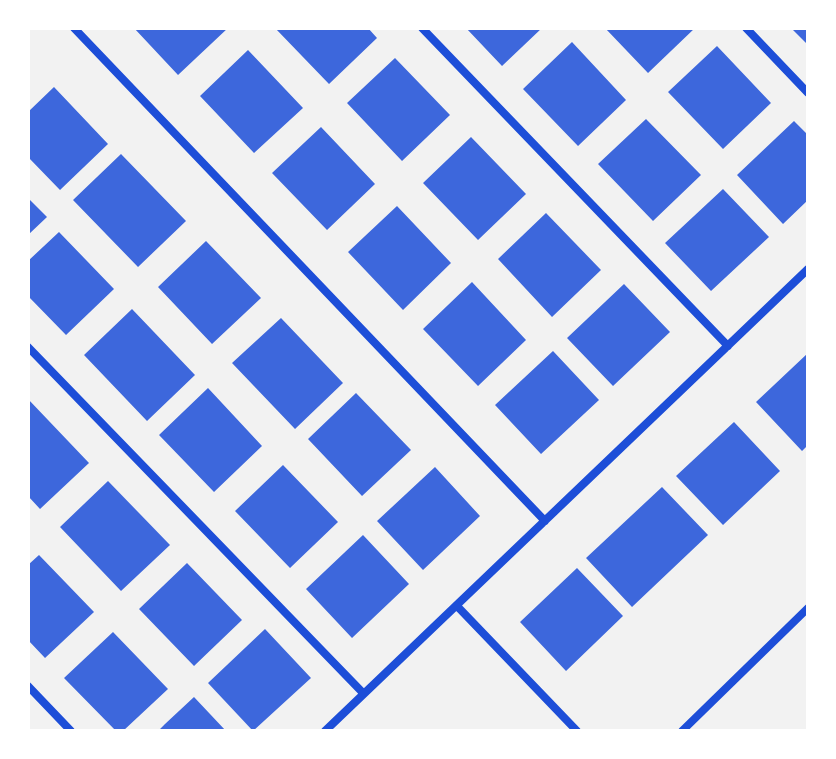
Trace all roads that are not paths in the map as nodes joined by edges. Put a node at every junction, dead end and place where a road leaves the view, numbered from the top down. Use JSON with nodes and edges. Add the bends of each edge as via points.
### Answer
{"nodes":[{"id":1,"x":74,"y":28,"type":"edge"},
{"id":2,"x":422,"y":28,"type":"edge"},
{"id":3,"x":746,"y":28,"type":"edge"},
{"id":4,"x":808,"y":93,"type":"edge"},
{"id":5,"x":808,"y":269,"type":"edge"},
{"id":6,"x":728,"y":346,"type":"junction"},
{"id":7,"x":28,"y":347,"type":"edge"},
{"id":8,"x":545,"y":521,"type":"junction"},
{"id":9,"x":457,"y":606,"type":"junction"},
{"id":10,"x":808,"y":608,"type":"edge"},
{"id":11,"x":28,"y":686,"type":"edge"},
{"id":12,"x":364,"y":694,"type":"junction"},
{"id":13,"x":71,"y":731,"type":"edge"},
{"id":14,"x":325,"y":731,"type":"edge"},
{"id":15,"x":577,"y":731,"type":"edge"},
{"id":16,"x":682,"y":731,"type":"edge"}],
"edges":[{"from":1,"to":8,"type":"street"},
{"from":2,"to":6,"type":"street"},
{"from":3,"to":4,"type":"street"},
{"from":5,"to":6,"type":"street"},
{"from":6,"to":8,"type":"street"},
{"from":7,"to":12,"type":"street"},
{"from":8,"to":9,"type":"street"},
{"from":9,"to":12,"type":"street"},
{"from":9,"to":15,"type":"street"},
{"from":10,"to":16,"type":"street"},
{"from":11,"to":13,"type":"street"},
{"from":12,"to":14,"type":"street"}]}
